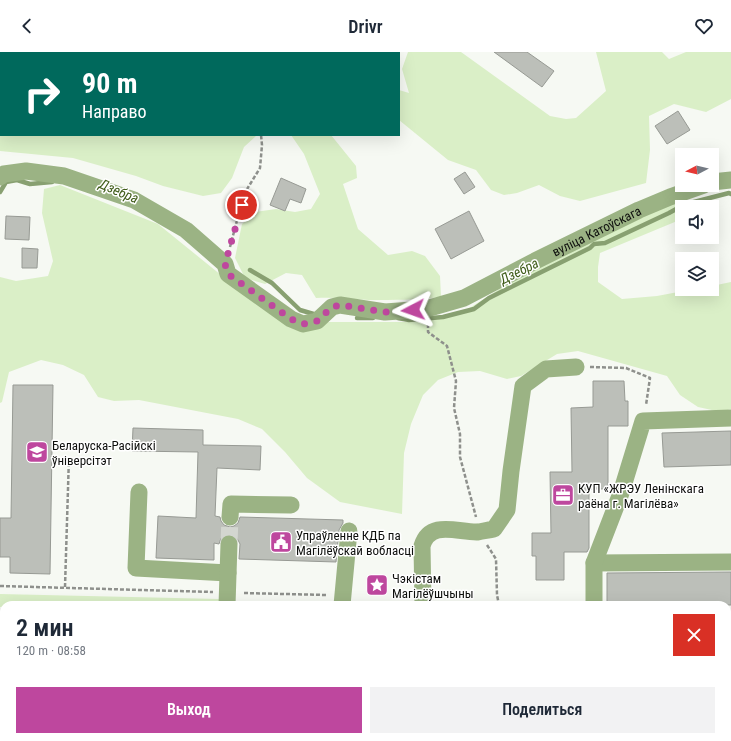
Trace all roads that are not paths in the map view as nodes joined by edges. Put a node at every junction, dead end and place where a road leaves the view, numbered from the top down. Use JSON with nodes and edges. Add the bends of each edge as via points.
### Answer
{"nodes":[{"id":1,"x":0,"y":176,"type":"edge"},
{"id":2,"x":731,"y":180,"type":"edge"},
{"id":3,"x":719,"y":181,"type":"edge"},
{"id":4,"x":684,"y":192,"type":"edge"},
{"id":5,"x":576,"y":367,"type":"road end"},
{"id":6,"x":731,"y":418,"type":"edge"},
{"id":7,"x":139,"y":492,"type":"dead end"},
{"id":8,"x":291,"y":505,"type":"dead end"},
{"id":9,"x":230,"y":517,"type":"tunnel mouth"},
{"id":10,"x":349,"y":531,"type":"dead end"},
{"id":11,"x":229,"y":544,"type":"tunnel mouth"},
{"id":12,"x":594,"y":562,"type":"junction"},
{"id":13,"x":731,"y":562,"type":"edge"},
{"id":14,"x":228,"y":573,"type":"junction"},
{"id":15,"x":227,"y":599,"type":"edge"},
{"id":16,"x":342,"y":601,"type":"edge"},
{"id":17,"x":423,"y":601,"type":"edge"},
{"id":18,"x":594,"y":601,"type":"edge"}],
"edges":[{"from":1,"to":4,"type":"street","name":"вуліца Катоўскага","via":[[26,171],[64,176],[134,200],[186,230],[225,264],[228,274],[236,281],[291,319],[303,324],[317,321],[332,307],[340,305],[385,312],[426,309],[464,298],[639,210]]},
{"from":2,"to":3,"type":"street"},
{"from":5,"to":17,"type":"street","via":[[546,369],[523,386],[507,510],[494,529],[478,532],[439,529],[424,540]]},
{"from":6,"to":12,"type":"street","via":[[643,421],[621,493]]},
{"from":7,"to":14,"type":"street","via":[[136,568]]},
{"from":8,"to":9,"type":"street","via":[[231,504]]},
{"from":10,"to":16,"type":"street"},
{"from":11,"to":14,"type":"street"},
{"from":12,"to":13,"type":"street"},
{"from":12,"to":18,"type":"street"},
{"from":14,"to":15,"type":"street"}]}
